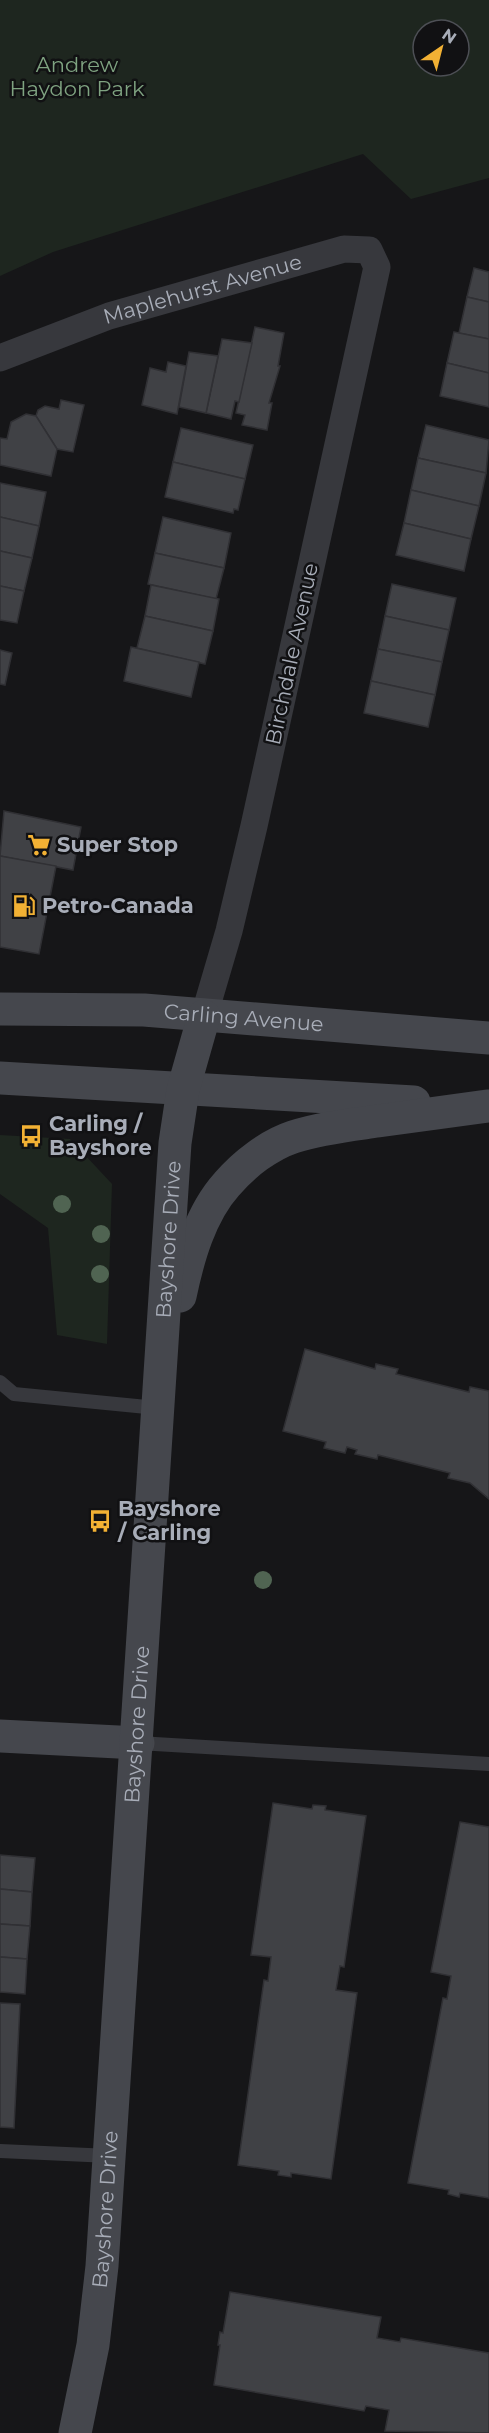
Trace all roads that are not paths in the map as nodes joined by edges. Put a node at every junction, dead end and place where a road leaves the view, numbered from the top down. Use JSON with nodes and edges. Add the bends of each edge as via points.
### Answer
{"nodes":[{"id":1,"x":372,"y":291,"type":"joint"},
{"id":2,"x":0,"y":358,"type":"edge"},
{"id":3,"x":0,"y":1009,"type":"edge"},
{"id":4,"x":204,"y":1016,"type":"junction"},
{"id":5,"x":489,"y":1038,"type":"edge"},
{"id":6,"x":0,"y":1078,"type":"edge"},
{"id":7,"x":183,"y":1090,"type":"junction"},
{"id":8,"x":488,"y":1106,"type":"edge"},
{"id":9,"x":0,"y":1382,"type":"edge"},
{"id":10,"x":157,"y":1403,"type":"junction"},
{"id":11,"x":0,"y":1736,"type":"edge"},
{"id":12,"x":138,"y":1743,"type":"junction"},
{"id":13,"x":489,"y":1764,"type":"edge"},
{"id":14,"x":0,"y":2151,"type":"edge"},
{"id":15,"x":110,"y":2156,"type":"junction"},
{"id":16,"x":75,"y":2433,"type":"edge"}],
"edges":[{"from":1,"to":2,"type":"street","name":"Maplehurst Avenue","via":[[377,267],[369,250],[344,249],[109,316]]},
{"from":1,"to":4,"type":"street","name":"Birchdale Avenue","via":[[255,826]]},
{"from":3,"to":4,"type":"main road","name":"Carling Avenue","via":[[144,1010]]},
{"from":4,"to":5,"type":"main road","name":"Carling Avenue"},
{"from":4,"to":7,"type":"main road","name":"Bayshore Drive"},
{"from":6,"to":7,"type":"main road"},
{"from":7,"to":8,"type":"main road"},
{"from":7,"to":10,"type":"main road","name":"Bayshore Drive","via":[[175,1143]]},
{"from":8,"to":10,"type":"main road","via":[[327,1128],[292,1137],[244,1166],[216,1201],[188,1260]]},
{"from":9,"to":10,"type":"lane","via":[[14,1394]]},
{"from":10,"to":12,"type":"main road","name":"Bayshore Drive"},
{"from":11,"to":12,"type":"main road"},
{"from":12,"to":13,"type":"lane"},
{"from":12,"to":15,"type":"main road","name":"Bayshore Drive"},
{"from":14,"to":15,"type":"lane"},
{"from":15,"to":16,"type":"main road","name":"Bayshore Drive","via":[[93,2345]]}]}
